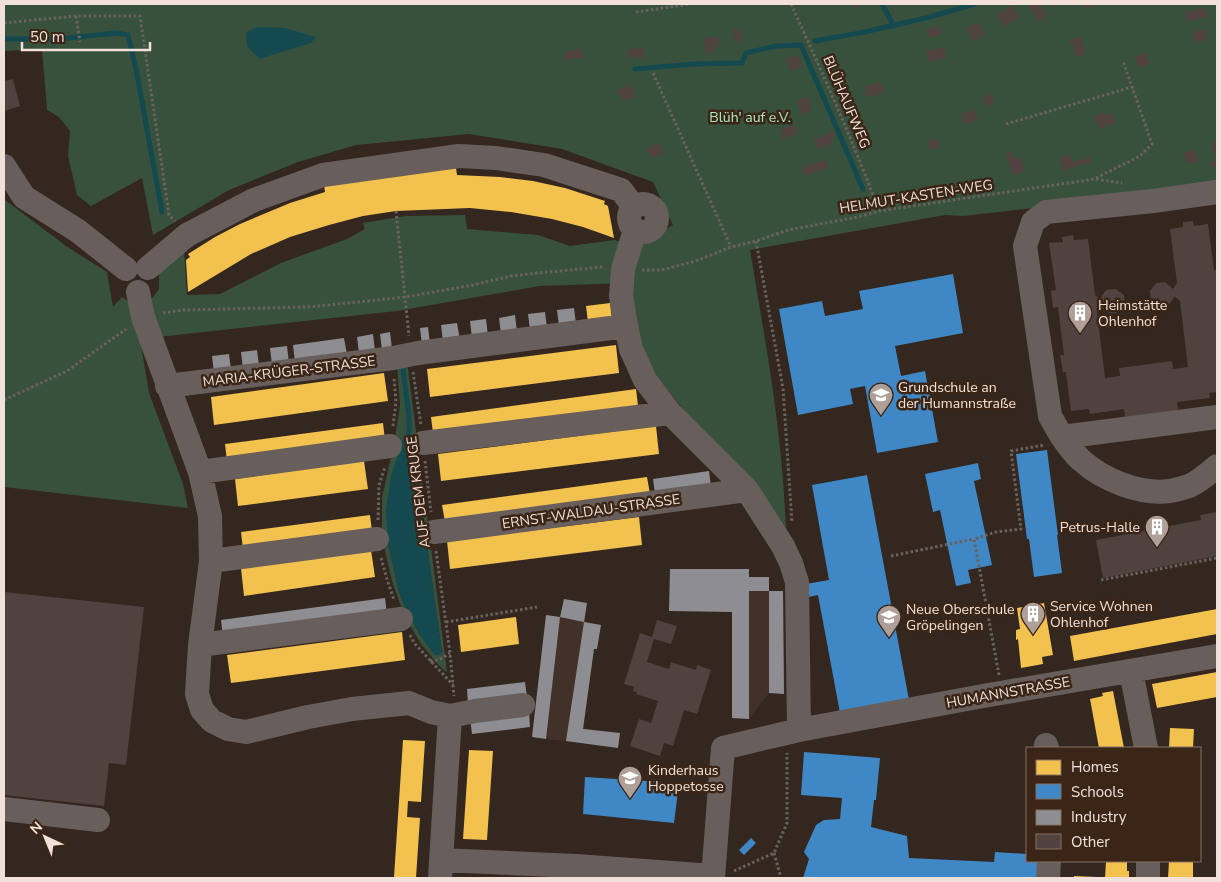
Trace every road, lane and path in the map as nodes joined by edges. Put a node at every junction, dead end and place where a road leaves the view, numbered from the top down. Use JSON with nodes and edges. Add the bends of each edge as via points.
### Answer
{"nodes":[{"id":1,"x":690,"y":4,"type":"edge"},
{"id":2,"x":791,"y":4,"type":"edge"},
{"id":3,"x":636,"y":12,"type":"dead end"},
{"id":4,"x":76,"y":16,"type":"junction"},
{"id":5,"x":4,"y":23,"type":"edge"},
{"id":6,"x":80,"y":42,"type":"dead end"},
{"id":7,"x":1123,"y":60,"type":"dead end"},
{"id":8,"x":653,"y":73,"type":"dead end"},
{"id":9,"x":1132,"y":87,"type":"junction"},
{"id":10,"x":1006,"y":124,"type":"dead end"},
{"id":11,"x":4,"y":166,"type":"edge"},
{"id":12,"x":1095,"y":179,"type":"junction"},
{"id":13,"x":1130,"y":184,"type":"dead end"},
{"id":14,"x":1217,"y":192,"type":"edge"},
{"id":15,"x":396,"y":211,"type":"dead end"},
{"id":16,"x":879,"y":211,"type":"junction"},
{"id":17,"x":169,"y":215,"type":"dead end"},
{"id":18,"x":756,"y":241,"type":"junction"},
{"id":19,"x":731,"y":247,"type":"junction"},
{"id":20,"x":137,"y":268,"type":"junction"},
{"id":21,"x":623,"y":269,"type":"junction"},
{"id":22,"x":406,"y":297,"type":"junction"},
{"id":23,"x":142,"y":317,"type":"junction"},
{"id":24,"x":626,"y":326,"type":"junction"},
{"id":25,"x":402,"y":356,"type":"junction"},
{"id":26,"x":167,"y":386,"type":"junction"},
{"id":27,"x":4,"y":400,"type":"edge"},
{"id":28,"x":670,"y":413,"type":"junction"},
{"id":29,"x":1217,"y":418,"type":"edge"},
{"id":30,"x":1062,"y":437,"type":"junction"},
{"id":31,"x":423,"y":443,"type":"junction"},
{"id":32,"x":390,"y":446,"type":"junction"},
{"id":33,"x":1217,"y":466,"type":"edge"},
{"id":34,"x":200,"y":472,"type":"junction"},
{"id":35,"x":748,"y":490,"type":"junction"},
{"id":36,"x":793,"y":531,"type":"dead end"},
{"id":37,"x":434,"y":532,"type":"junction"},
{"id":38,"x":377,"y":539,"type":"junction"},
{"id":39,"x":974,"y":539,"type":"junction"},
{"id":40,"x":891,"y":556,"type":"dead end"},
{"id":41,"x":1217,"y":558,"type":"edge"},
{"id":42,"x":211,"y":561,"type":"junction"},
{"id":43,"x":1101,"y":580,"type":"dead end"},
{"id":44,"x":537,"y":606,"type":"dead end"},
{"id":45,"x":401,"y":619,"type":"junction"},
{"id":46,"x":446,"y":622,"type":"junction"},
{"id":47,"x":200,"y":645,"type":"junction"},
{"id":48,"x":450,"y":653,"type":"junction"},
{"id":49,"x":1217,"y":656,"type":"edge"},
{"id":50,"x":430,"y":661,"type":"junction"},
{"id":51,"x":1131,"y":671,"type":"junction"},
{"id":52,"x":454,"y":685,"type":"junction"},
{"id":53,"x":992,"y":695,"type":"junction"},
{"id":54,"x":523,"y":706,"type":"dead end"},
{"id":55,"x":450,"y":716,"type":"junction"},
{"id":56,"x":793,"y":732,"type":"junction"},
{"id":57,"x":1146,"y":747,"type":"edge"},
{"id":58,"x":4,"y":809,"type":"edge"},
{"id":59,"x":98,"y":820,"type":"dead end"},
{"id":60,"x":774,"y":853,"type":"junction"},
{"id":61,"x":1049,"y":862,"type":"edge"},
{"id":62,"x":1148,"y":862,"type":"edge"},
{"id":63,"x":440,"y":869,"type":"edge"},
{"id":64,"x":575,"y":872,"type":"edge"},
{"id":65,"x":720,"y":875,"type":"edge"},
{"id":66,"x":781,"y":878,"type":"edge"},
{"id":67,"x":1048,"y":878,"type":"edge"},
{"id":68,"x":1148,"y":878,"type":"edge"}],
"edges":[{"from":1,"to":3,"type":"path"},
{"from":2,"to":16,"type":"path","name":"BLÜHAUFWEG"},
{"from":4,"to":5,"type":"path"},
{"from":4,"to":6,"type":"path"},
{"from":4,"to":17,"type":"path","via":[[140,16]]},
{"from":7,"to":9,"type":"path"},
{"from":8,"to":19,"type":"path"},
{"from":9,"to":10,"type":"path"},
{"from":9,"to":12,"type":"path","via":[[1152,144],[1140,156]]},
{"from":11,"to":20,"type":"street","via":[[24,197]]},
{"from":12,"to":13,"type":"path","name":"HELMUT-KASTEN-WEG"},
{"from":12,"to":16,"type":"path","name":"HELMUT-KASTEN-WEG"},
{"from":14,"to":30,"type":"street","via":[[1046,212],[1033,222],[1025,246],[1050,416]]},
{"from":15,"to":22,"type":"path","name":"AUF DEM KRUGE"},
{"from":16,"to":18,"type":"path","name":"HELMUT-KASTEN-WEG","via":[[788,230]]},
{"from":18,"to":19,"type":"path","name":"HELMUT-KASTEN-WEG"},
{"from":18,"to":36,"type":"path","via":[[783,388]]},
{"from":19,"to":21,"type":"path","name":"HELMUT-KASTEN-WEG","via":[[662,270]]},
{"from":20,"to":21,"type":"street","via":[[195,230],[254,200],[323,174],[458,156],[544,166],[621,190],[634,218]]},
{"from":20,"to":23,"type":"street","via":[[150,272],[152,278],[148,288],[138,292]]},
{"from":21,"to":22,"type":"path","name":"HELMUT-KASTEN-WEG","via":[[606,267],[511,276]]},
{"from":21,"to":24,"type":"street","via":[[621,296]]},
{"from":22,"to":23,"type":"path","name":"HELMUT-KASTEN-WEG","via":[[307,307],[183,310]]},
{"from":22,"to":25,"type":"path","name":"AUF DEM KRUGE"},
{"from":23,"to":26,"type":"street"},
{"from":23,"to":27,"type":"path","via":[[67,370]]},
{"from":24,"to":25,"type":"street"},
{"from":24,"to":28,"type":"street","via":[[631,349],[645,380]]},
{"from":25,"to":26,"type":"street","name":"MARIA-KRÜGER-STRASSE"},
{"from":25,"to":31,"type":"path","name":"AUF DEM KRUGE"},
{"from":25,"to":32,"type":"path","name":"AUF DEM KRUGE"},
{"from":26,"to":34,"type":"street"},
{"from":28,"to":31,"type":"street"},
{"from":28,"to":35,"type":"street"},
{"from":29,"to":30,"type":"street"},
{"from":30,"to":33,"type":"street","via":[[1079,459],[1097,473],[1149,491],[1170,491],[1191,485]]},
{"from":30,"to":39,"type":"path","via":[[1043,445],[1011,451],[1021,529]]},
{"from":31,"to":37,"type":"path","name":"AUF DEM KRUGE"},
{"from":32,"to":34,"type":"street"},
{"from":32,"to":38,"type":"path","name":"AUF DEM KRUGE","via":[[379,485]]},
{"from":34,"to":42,"type":"street","via":[[210,516]]},
{"from":35,"to":37,"type":"street","name":"ERNST-WALDAU-STRASSE"},
{"from":35,"to":56,"type":"street","via":[[783,546],[797,582]]},
{"from":37,"to":46,"type":"path","name":"AUF DEM KRUGE"},
{"from":38,"to":42,"type":"street"},
{"from":38,"to":45,"type":"path","name":"AUF DEM KRUGE"},
{"from":39,"to":40,"type":"path"},
{"from":39,"to":53,"type":"path"},
{"from":41,"to":43,"type":"path"},
{"from":42,"to":47,"type":"street"},
{"from":44,"to":46,"type":"path"},
{"from":45,"to":47,"type":"street"},
{"from":45,"to":50,"type":"path","name":"AUF DEM KRUGE","via":[[415,644]]},
{"from":46,"to":48,"type":"path","name":"AUF DEM KRUGE"},
{"from":47,"to":55,"type":"street","via":[[197,694],[202,710],[212,720],[228,728],[246,732],[352,708],[410,703]]},
{"from":48,"to":50,"type":"path","via":[[442,659]]},
{"from":48,"to":52,"type":"path","name":"AUF DEM KRUGE"},
{"from":49,"to":51,"type":"street","name":"HUMANNSTRASSE"},
{"from":50,"to":52,"type":"path","name":"AUF DEM KRUGE"},
{"from":51,"to":53,"type":"street","name":"HUMANNSTRASSE"},
{"from":51,"to":57,"type":"street"},
{"from":52,"to":55,"type":"path","name":"AUF DEM KRUGE"},
{"from":53,"to":56,"type":"street","name":"HUMANNSTRASSE"},
{"from":54,"to":55,"type":"street"},
{"from":55,"to":63,"type":"street"},
{"from":56,"to":60,"type":"path","via":[[788,823]]},
{"from":56,"to":65,"type":"street","via":[[723,748]]},
{"from":58,"to":59,"type":"street"},
{"from":60,"to":65,"type":"path"},
{"from":60,"to":66,"type":"path"},
{"from":61,"to":67,"type":"street"},
{"from":62,"to":68,"type":"street"},
{"from":63,"to":64,"type":"street"},
{"from":64,"to":65,"type":"street"}]}
